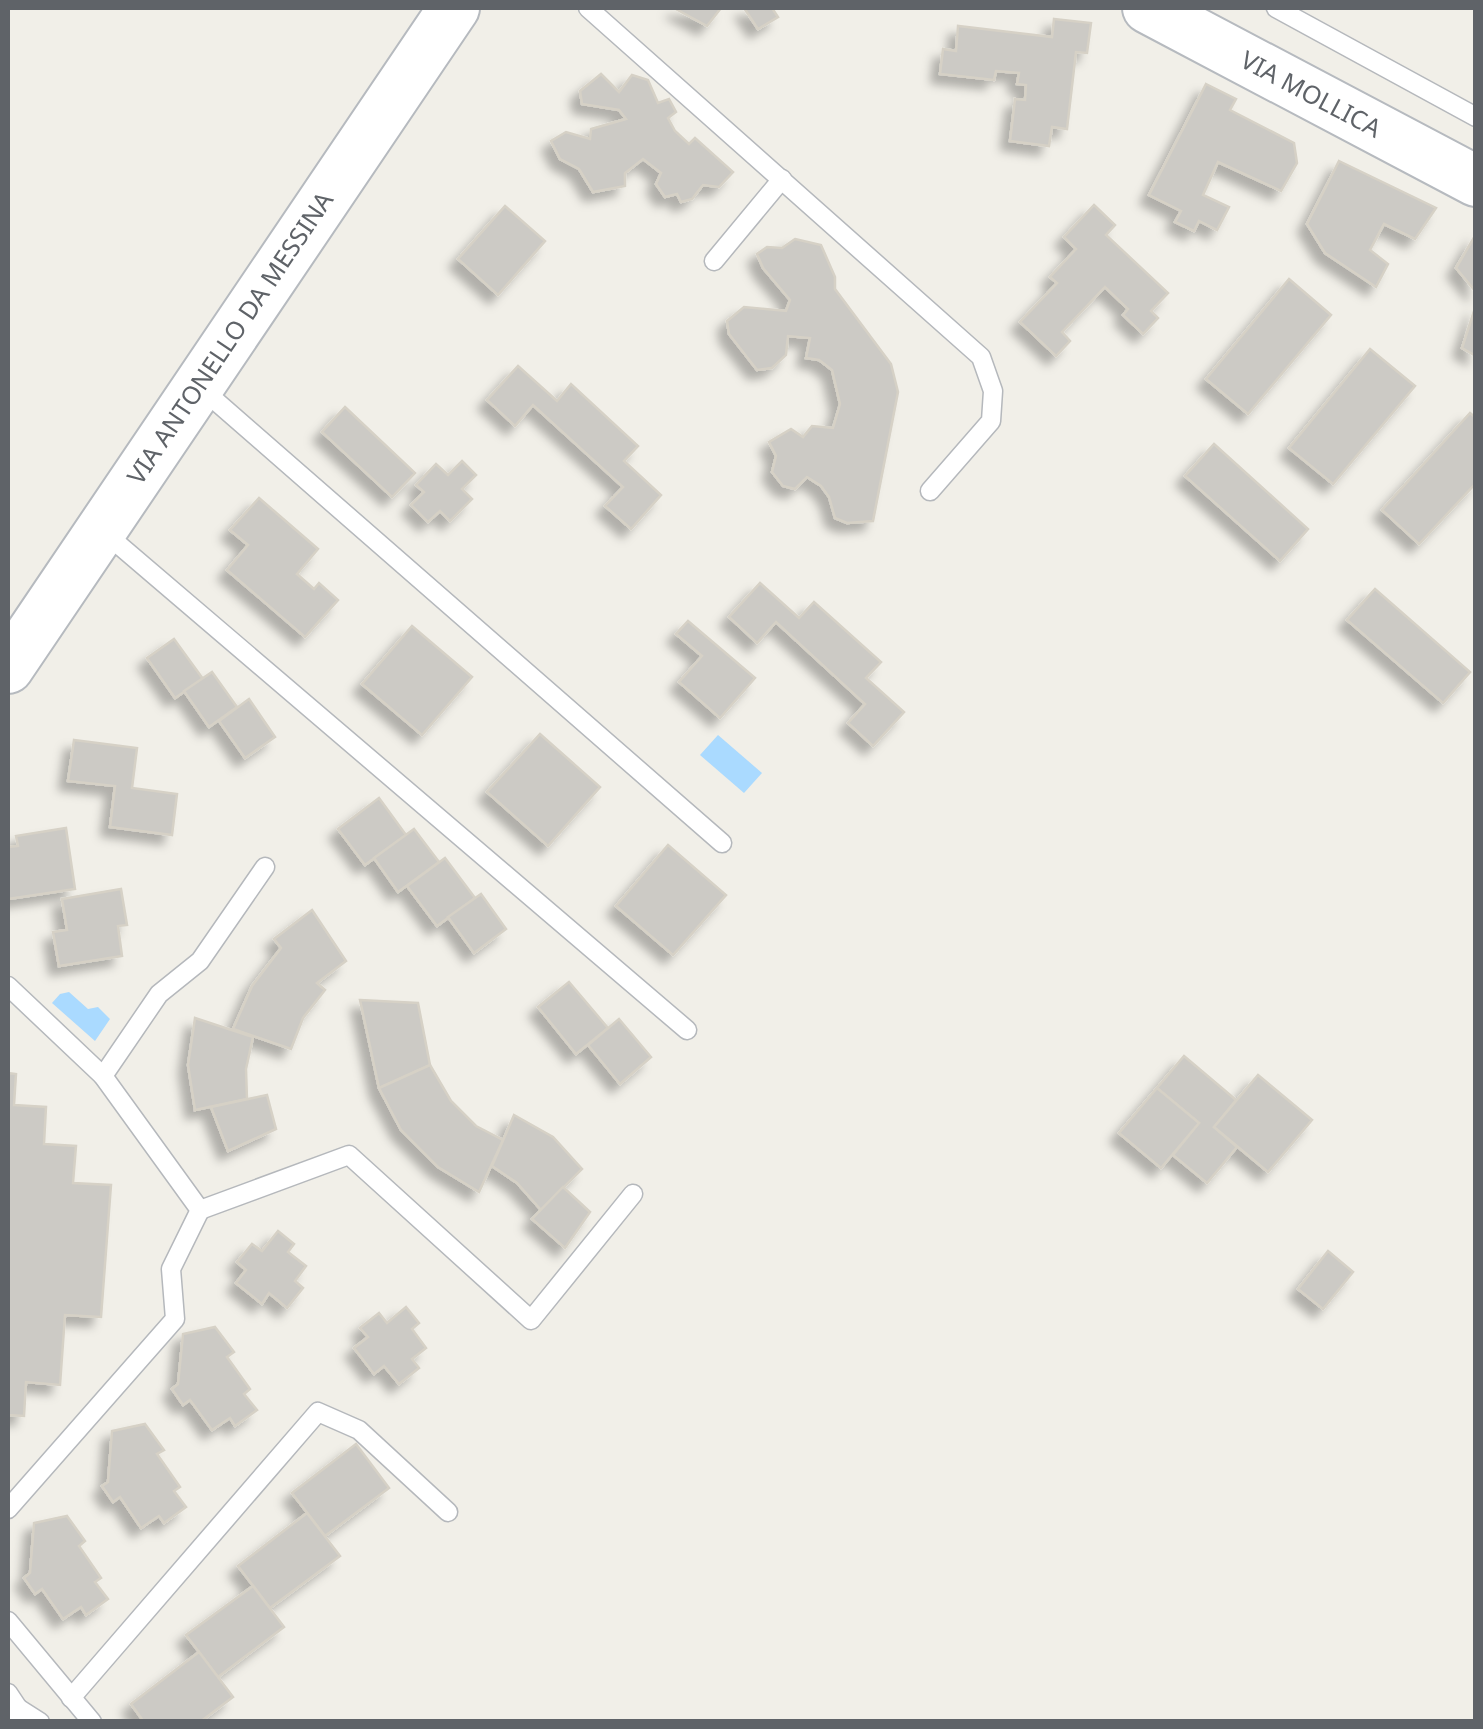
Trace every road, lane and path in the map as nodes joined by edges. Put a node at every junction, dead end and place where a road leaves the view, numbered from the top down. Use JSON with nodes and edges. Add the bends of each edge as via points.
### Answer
{"nodes":[{"id":1,"x":454,"y":8,"type":"edge"},
{"id":2,"x":588,"y":8,"type":"edge"},
{"id":3,"x":1276,"y":8,"type":"edge"},
{"id":4,"x":1176,"y":15,"type":"edge"},
{"id":5,"x":1476,"y":116,"type":"edge"},
{"id":6,"x":782,"y":178,"type":"junction"},
{"id":7,"x":1476,"y":180,"type":"edge"},
{"id":8,"x":714,"y":261,"type":"dead end"},
{"id":9,"x":198,"y":386,"type":"junction"},
{"id":10,"x":930,"y":491,"type":"dead end"},
{"id":11,"x":101,"y":530,"type":"junction"},
{"id":12,"x":8,"y":668,"type":"edge"},
{"id":13,"x":722,"y":842,"type":"dead end"},
{"id":14,"x":265,"y":868,"type":"dead end"},
{"id":15,"x":8,"y":986,"type":"edge"},
{"id":16,"x":687,"y":1030,"type":"dead end"},
{"id":17,"x":103,"y":1076,"type":"junction"},
{"id":18,"x":633,"y":1194,"type":"dead end"},
{"id":19,"x":200,"y":1210,"type":"junction"},
{"id":20,"x":8,"y":1510,"type":"edge"},
{"id":21,"x":448,"y":1512,"type":"dead end"},
{"id":22,"x":8,"y":1621,"type":"edge"},
{"id":23,"x":71,"y":1698,"type":"junction"},
{"id":24,"x":14,"y":1707,"type":"edge"},
{"id":25,"x":40,"y":1722,"type":"edge"},
{"id":26,"x":92,"y":1722,"type":"edge"}],
"edges":[{"from":1,"to":9,"type":"main road","name":"VIA ANTONELLO DA MESSINA"},
{"from":2,"to":6,"type":"lane"},
{"from":3,"to":5,"type":"lane"},
{"from":4,"to":7,"type":"main road","name":"VIA MOLLICA"},
{"from":6,"to":8,"type":"lane"},
{"from":6,"to":10,"type":"lane","via":[[982,357],[993,391],[991,421]]},
{"from":9,"to":11,"type":"main road","name":"VIA ANTONELLO DA MESSINA"},
{"from":9,"to":13,"type":"lane"},
{"from":11,"to":12,"type":"main road","name":"VIA ANTONELLO DA MESSINA"},
{"from":11,"to":16,"type":"lane"},
{"from":14,"to":17,"type":"lane","via":[[200,960],[159,994]]},
{"from":15,"to":17,"type":"lane"},
{"from":17,"to":19,"type":"lane"},
{"from":18,"to":19,"type":"lane","via":[[532,1320],[349,1154]]},
{"from":19,"to":20,"type":"lane","via":[[171,1269],[175,1319]]},
{"from":21,"to":23,"type":"lane","via":[[359,1430],[318,1412]]},
{"from":22,"to":23,"type":"lane"},
{"from":23,"to":26,"type":"lane"},
{"from":24,"to":25,"type":"lane"}]}
